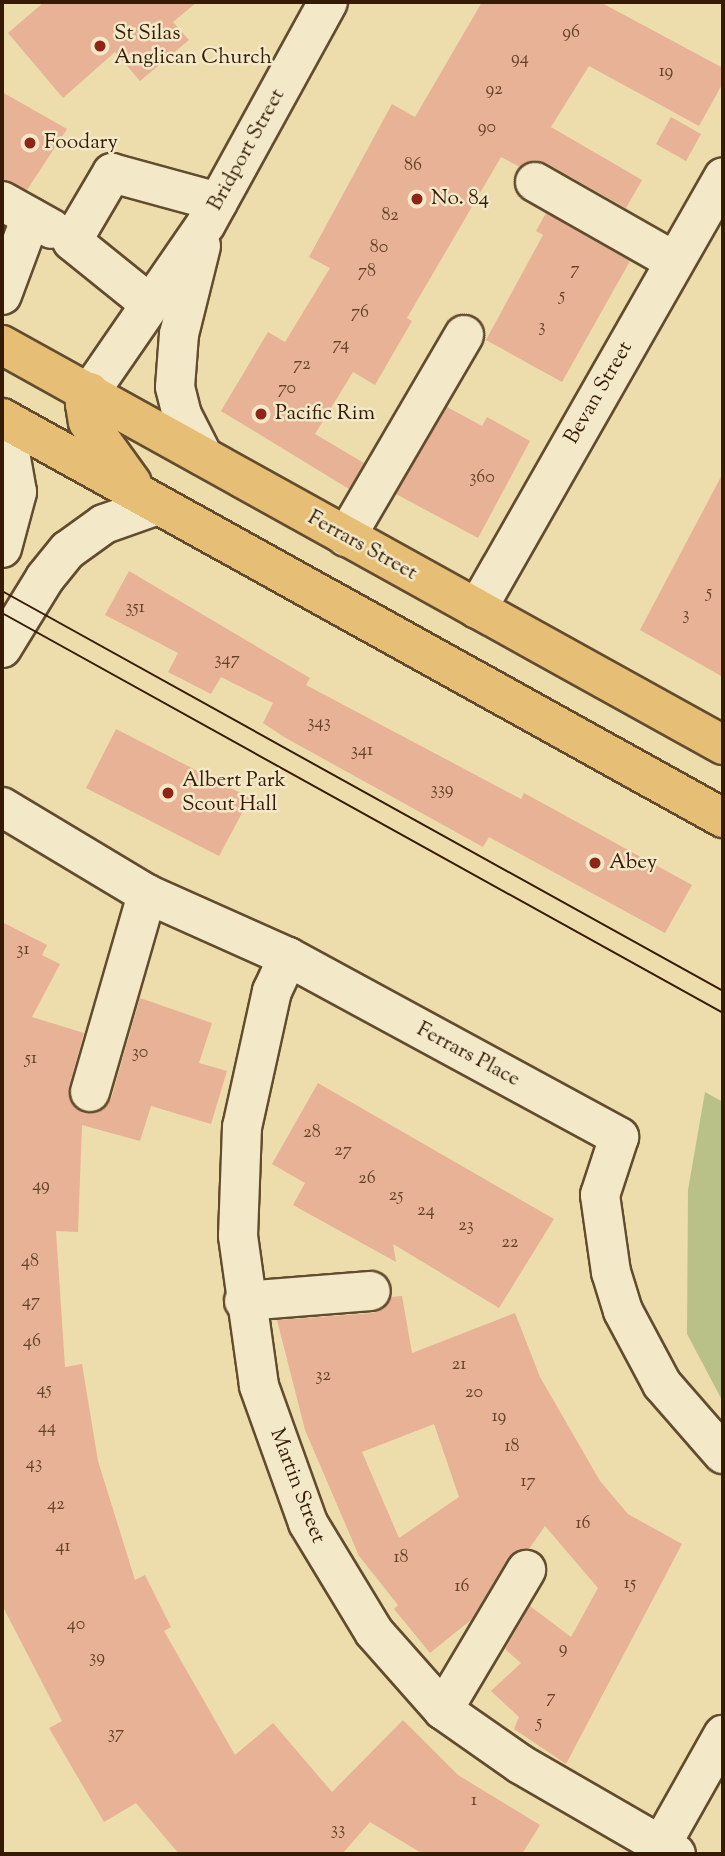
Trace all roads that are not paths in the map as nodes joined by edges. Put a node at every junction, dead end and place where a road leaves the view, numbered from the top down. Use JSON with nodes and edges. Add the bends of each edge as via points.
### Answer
{"nodes":[{"id":1,"x":328,"y":2,"type":"edge"},
{"id":2,"x":723,"y":177,"type":"edge"},
{"id":3,"x":535,"y":182,"type":"dead end"},
{"id":4,"x":16,"y":209,"type":"edge"},
{"id":5,"x":212,"y":213,"type":"junction"},
{"id":6,"x":72,"y":241,"type":"junction"},
{"id":7,"x":674,"y":261,"type":"junction"},
{"id":8,"x":2,"y":295,"type":"edge"},
{"id":9,"x":150,"y":304,"type":"junction"},
{"id":10,"x":464,"y":335,"type":"dead end"},
{"id":11,"x":2,"y":345,"type":"edge"},
{"id":12,"x":90,"y":392,"type":"junction"},
{"id":13,"x":3,"y":419,"type":"edge"},
{"id":14,"x":203,"y":456,"type":"junction"},
{"id":15,"x":149,"y":500,"type":"junction"},
{"id":16,"x":346,"y":537,"type":"junction"},
{"id":17,"x":2,"y":548,"type":"edge"},
{"id":18,"x":477,"y":609,"type":"junction"},
{"id":19,"x":2,"y":648,"type":"edge"},
{"id":20,"x":723,"y":745,"type":"edge"},
{"id":21,"x":2,"y":807,"type":"edge"},
{"id":22,"x":723,"y":818,"type":"edge"},
{"id":23,"x":147,"y":894,"type":"junction"},
{"id":24,"x":289,"y":957,"type":"junction"},
{"id":25,"x":90,"y":1092,"type":"dead end"},
{"id":26,"x":371,"y":1291,"type":"dead end"},
{"id":27,"x":244,"y":1301,"type":"junction"},
{"id":28,"x":723,"y":1454,"type":"edge"},
{"id":29,"x":526,"y":1570,"type":"dead end"},
{"id":30,"x":443,"y":1710,"type":"junction"},
{"id":31,"x":723,"y":1735,"type":"edge"},
{"id":32,"x":664,"y":1851,"type":"edge"}],
"edges":[{"from":1,"to":5,"type":"street","name":"Bridport Street"},
{"from":2,"to":7,"type":"street","name":"Bevan Street"},
{"from":3,"to":7,"type":"street"},
{"from":4,"to":6,"type":"street"},
{"from":4,"to":8,"type":"street"},
{"from":5,"to":6,"type":"street","via":[[112,173]]},
{"from":5,"to":9,"type":"street","name":"Bridport Street"},
{"from":5,"to":14,"type":"street","name":"Bridport Street","via":[[179,334],[176,378],[179,406]]},
{"from":6,"to":9,"type":"street"},
{"from":7,"to":18,"type":"street","name":"Bevan Street"},
{"from":9,"to":12,"type":"street","name":"Bridport Street"},
{"from":10,"to":16,"type":"street"},
{"from":11,"to":12,"type":"main road","name":"Ferrars Street"},
{"from":12,"to":14,"type":"main road","name":"Ferrars Street"},
{"from":12,"to":15,"type":"main road","via":[[85,404],[88,422]]},
{"from":13,"to":15,"type":"main road"},
{"from":13,"to":17,"type":"street","via":[[17,492]]},
{"from":14,"to":16,"type":"main road","name":"Ferrars Street"},
{"from":15,"to":19,"type":"street","via":[[68,550]]},
{"from":15,"to":22,"type":"main road"},
{"from":16,"to":18,"type":"main road","name":"Ferrars Street"},
{"from":18,"to":20,"type":"main road","name":"Ferrars Street"},
{"from":21,"to":23,"type":"street","name":"Ferrars Place"},
{"from":23,"to":24,"type":"street","name":"Ferrars Place"},
{"from":23,"to":25,"type":"street"},
{"from":24,"to":27,"type":"street","name":"Martin Street","via":[[272,991],[242,1127],[237,1200]]},
{"from":24,"to":28,"type":"street","name":"Ferrars Place","via":[[619,1137],[600,1195],[611,1272],[623,1311],[662,1384]]},
{"from":26,"to":27,"type":"street"},
{"from":27,"to":30,"type":"street","name":"Martin Street","via":[[260,1386],[308,1523],[374,1632]]},
{"from":29,"to":30,"type":"street"},
{"from":30,"to":32,"type":"street","name":"Martin Street","via":[[520,1764]]},
{"from":31,"to":32,"type":"street"}]}
